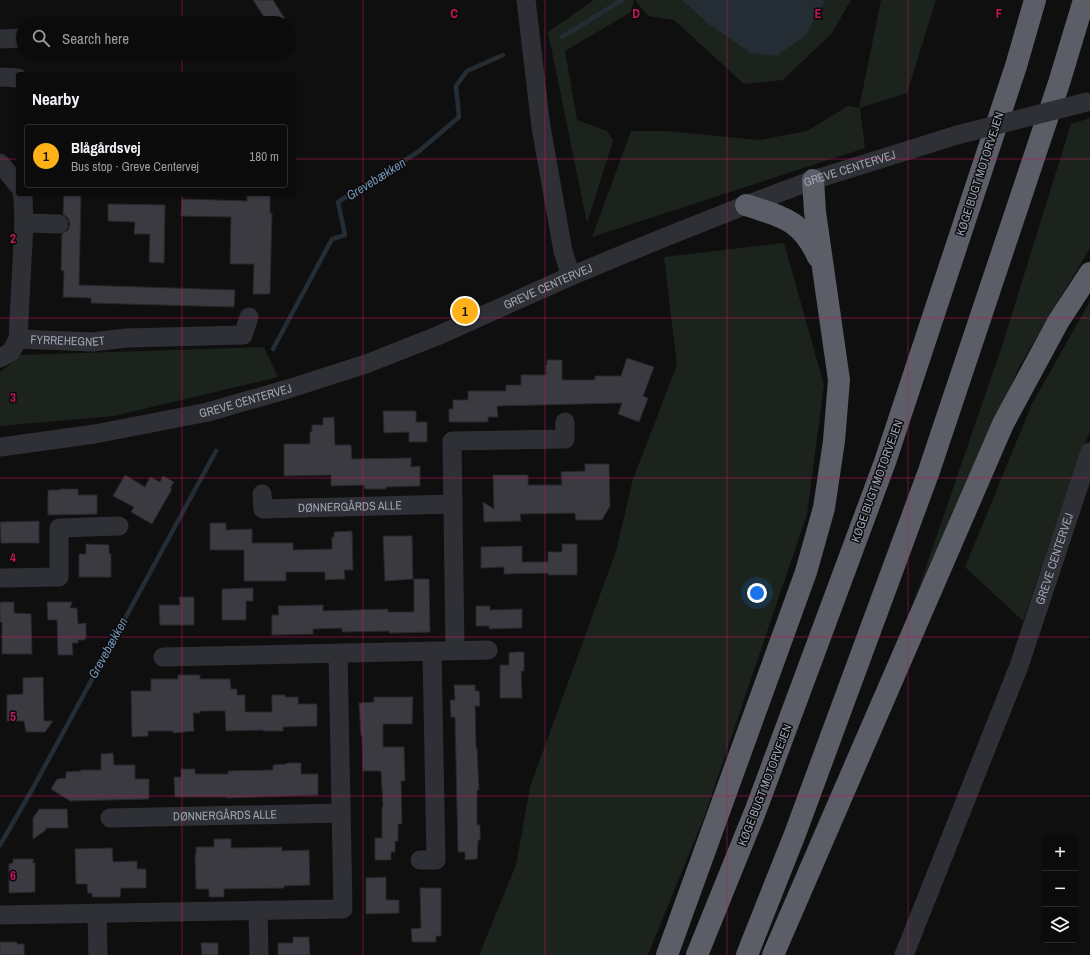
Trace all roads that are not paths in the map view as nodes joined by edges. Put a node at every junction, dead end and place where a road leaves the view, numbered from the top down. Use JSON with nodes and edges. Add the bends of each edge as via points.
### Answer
{"nodes":[{"id":1,"x":526,"y":0,"type":"edge"},
{"id":2,"x":1036,"y":0,"type":"edge"},
{"id":3,"x":1084,"y":0,"type":"edge"},
{"id":4,"x":16,"y":38,"type":"edge"},
{"id":5,"x":0,"y":39,"type":"edge"},
{"id":6,"x":0,"y":77,"type":"edge"},
{"id":7,"x":16,"y":78,"type":"edge"},
{"id":8,"x":1088,"y":102,"type":"edge"},
{"id":9,"x":813,"y":180,"type":"junction"},
{"id":10,"x":22,"y":196,"type":"edge"},
{"id":11,"x":746,"y":205,"type":"junction"},
{"id":12,"x":24,"y":223,"type":"junction"},
{"id":13,"x":59,"y":224,"type":"dead end"},
{"id":14,"x":824,"y":271,"type":"junction"},
{"id":15,"x":1090,"y":273,"type":"edge"},
{"id":16,"x":571,"y":276,"type":"junction"},
{"id":17,"x":249,"y":317,"type":"dead end"},
{"id":18,"x":18,"y":339,"type":"junction"},
{"id":19,"x":0,"y":358,"type":"edge"},
{"id":20,"x":565,"y":422,"type":"dead end"},
{"id":21,"x":0,"y":447,"type":"edge"},
{"id":22,"x":1090,"y":452,"type":"edge"},
{"id":23,"x":262,"y":494,"type":"dead end"},
{"id":24,"x":453,"y":504,"type":"junction"},
{"id":25,"x":119,"y":526,"type":"dead end"},
{"id":26,"x":0,"y":578,"type":"edge"},
{"id":27,"x":488,"y":650,"type":"dead end"},
{"id":28,"x":432,"y":651,"type":"junction"},
{"id":29,"x":455,"y":651,"type":"junction"},
{"id":30,"x":338,"y":653,"type":"junction"},
{"id":31,"x":163,"y":657,"type":"dead end"},
{"id":32,"x":341,"y":813,"type":"junction"},
{"id":33,"x":110,"y":818,"type":"dead end"},
{"id":34,"x":420,"y":860,"type":"dead end"},
{"id":35,"x":258,"y":910,"type":"junction"},
{"id":36,"x":97,"y":913,"type":"junction"},
{"id":37,"x":0,"y":915,"type":"edge"},
{"id":38,"x":98,"y":955,"type":"edge"},
{"id":39,"x":259,"y":955,"type":"edge"},
{"id":40,"x":667,"y":955,"type":"edge"},
{"id":41,"x":697,"y":955,"type":"edge"},
{"id":42,"x":747,"y":955,"type":"edge"},
{"id":43,"x":773,"y":955,"type":"edge"},
{"id":44,"x":904,"y":955,"type":"edge"}],
"edges":[{"from":1,"to":16,"type":"street","via":[[541,127],[563,251]]},
{"from":2,"to":41,"type":"highway","name":"KØGE BUGT MOTORVEJEN","via":[[885,462],[755,812]]},
{"from":3,"to":42,"type":"highway","via":[[1059,83],[929,471],[795,834]]},
{"from":4,"to":5,"type":"street"},
{"from":6,"to":7,"type":"street"},
{"from":8,"to":9,"type":"street","name":"GREVE CENTERVEJ","bridge":true,"via":[[957,135]]},
{"from":9,"to":11,"type":"street","name":"GREVE CENTERVEJ"},
{"from":9,"to":14,"type":"highway"},
{"from":10,"to":12,"type":"street","name":"FYRREHEGNET"},
{"from":11,"to":14,"type":"highway","via":[[784,218],[798,228],[812,244]]},
{"from":11,"to":16,"type":"street","name":"GREVE CENTERVEJ"},
{"from":12,"to":13,"type":"street"},
{"from":12,"to":18,"type":"street","name":"FYRREHEGNET"},
{"from":14,"to":40,"type":"highway","via":[[839,380],[834,441],[824,508],[806,572]]},
{"from":15,"to":43,"type":"highway","via":[[1058,322],[1003,424]]},
{"from":16,"to":21,"type":"street","name":"GREVE CENTERVEJ","via":[[437,336],[366,364],[288,389],[208,412],[95,434]]},
{"from":17,"to":18,"type":"street","name":"FYRREHEGNET","via":[[243,334],[126,338],[93,342]]},
{"from":18,"to":19,"type":"street","via":[[10,352]]},
{"from":20,"to":24,"type":"street","via":[[566,439],[452,441]]},
{"from":22,"to":44,"type":"street","name":"GREVE CENTERVEJ","via":[[1019,666]]},
{"from":23,"to":24,"type":"street","name":"DØNNERGÅRDS ALLE","via":[[263,509]]},
{"from":24,"to":29,"type":"street"},
{"from":25,"to":26,"type":"street","via":[[59,528],[59,577]]},
{"from":27,"to":29,"type":"street"},
{"from":28,"to":29,"type":"street"},
{"from":28,"to":30,"type":"street"},
{"from":28,"to":34,"type":"street","via":[[436,860]]},
{"from":30,"to":31,"type":"street"},
{"from":30,"to":32,"type":"street"},
{"from":32,"to":33,"type":"street","name":"DØNNERGÅRDS ALLE"},
{"from":32,"to":35,"type":"street","via":[[342,909]]},
{"from":35,"to":36,"type":"street"},
{"from":35,"to":39,"type":"street"},
{"from":36,"to":37,"type":"street"},
{"from":36,"to":38,"type":"street"}]}
